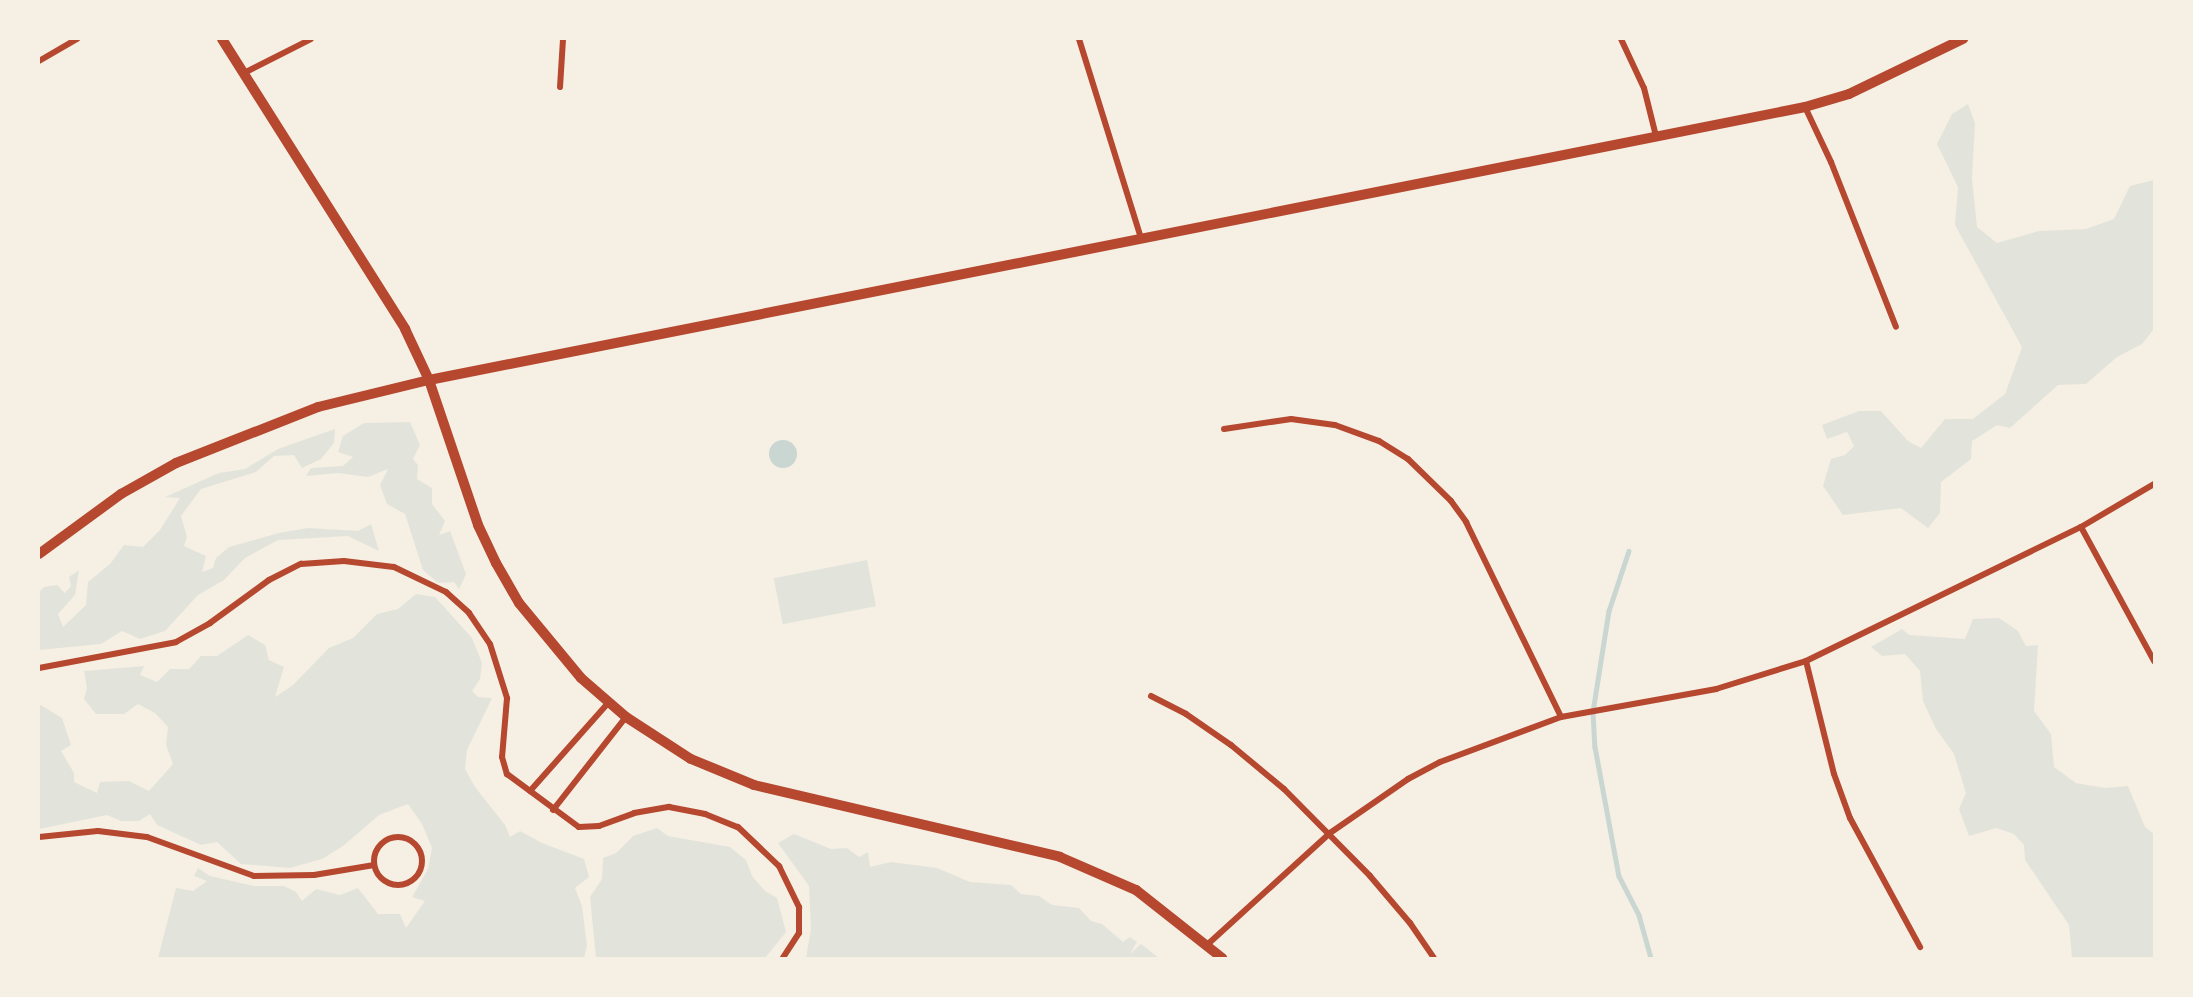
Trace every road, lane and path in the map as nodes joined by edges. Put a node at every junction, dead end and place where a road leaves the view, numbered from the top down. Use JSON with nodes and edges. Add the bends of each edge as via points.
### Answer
{"nodes":[{"id":1,"x":77,"y":39,"type":"edge"},
{"id":2,"x":222,"y":39,"type":"edge"},
{"id":3,"x":311,"y":39,"type":"edge"},
{"id":4,"x":563,"y":39,"type":"edge"},
{"id":5,"x":1079,"y":39,"type":"edge"},
{"id":6,"x":1621,"y":39,"type":"edge"},
{"id":7,"x":1958,"y":40,"type":"edge"},
{"id":8,"x":39,"y":61,"type":"edge"},
{"id":9,"x":244,"y":73,"type":"junction"},
{"id":10,"x":560,"y":87,"type":"dead end"},
{"id":11,"x":1805,"y":107,"type":"junction"},
{"id":12,"x":1656,"y":135,"type":"junction"},
{"id":13,"x":1141,"y":238,"type":"junction"},
{"id":14,"x":1896,"y":327,"type":"dead end"},
{"id":15,"x":429,"y":380,"type":"junction"},
{"id":16,"x":1224,"y":429,"type":"dead end"},
{"id":17,"x":2154,"y":484,"type":"edge"},
{"id":18,"x":2081,"y":527,"type":"junction"},
{"id":19,"x":39,"y":554,"type":"edge"},
{"id":20,"x":2154,"y":661,"type":"edge"},
{"id":21,"x":1806,"y":662,"type":"junction"},
{"id":22,"x":39,"y":668,"type":"edge"},
{"id":23,"x":1151,"y":696,"type":"dead end"},
{"id":24,"x":609,"y":702,"type":"junction"},
{"id":25,"x":626,"y":717,"type":"junction"},
{"id":26,"x":1561,"y":717,"type":"junction"},
{"id":27,"x":530,"y":791,"type":"junction"},
{"id":28,"x":554,"y":810,"type":"junction"},
{"id":29,"x":1330,"y":833,"type":"junction"},
{"id":30,"x":39,"y":837,"type":"edge"},
{"id":31,"x":374,"y":865,"type":"junction"},
{"id":32,"x":1208,"y":944,"type":"junction"},
{"id":33,"x":1920,"y":946,"type":"dead end"},
{"id":34,"x":783,"y":958,"type":"edge"},
{"id":35,"x":1222,"y":958,"type":"edge"},
{"id":36,"x":1434,"y":958,"type":"edge"}],
"edges":[{"from":1,"to":8,"type":"street"},
{"from":2,"to":9,"type":"street"},
{"from":3,"to":9,"type":"street"},
{"from":4,"to":10,"type":"street"},
{"from":5,"to":13,"type":"street"},
{"from":6,"to":12,"type":"street","via":[[1644,88]]},
{"from":7,"to":11,"type":"street","via":[[1849,94]]},
{"from":9,"to":15,"type":"street","via":[[390,303]]},
{"from":11,"to":12,"type":"street"},
{"from":11,"to":14,"type":"street","via":[[1831,162]]},
{"from":12,"to":13,"type":"street"},
{"from":13,"to":15,"type":"street"},
{"from":15,"to":19,"type":"street","via":[[277,420],[176,462],[121,494]]},
{"from":15,"to":24,"type":"street","via":[[478,525],[496,563],[519,603],[557,654]]},
{"from":16,"to":26,"type":"street","via":[[1291,419],[1335,425],[1379,441],[1408,459],[1451,501],[1466,522]]},
{"from":17,"to":18,"type":"street"},
{"from":18,"to":20,"type":"street"},
{"from":18,"to":21,"type":"street"},
{"from":21,"to":26,"type":"street","via":[[1716,689]]},
{"from":21,"to":33,"type":"street","via":[[1834,774],[1850,818]]},
{"from":22,"to":27,"type":"street","via":[[176,642],[210,623],[269,580],[301,564],[344,561],[394,567],[446,592],[480,626],[498,661],[507,698],[503,766]]},
{"from":23,"to":29,"type":"street","via":[[1231,745]]},
{"from":24,"to":25,"type":"street"},
{"from":24,"to":27,"type":"street"},
{"from":25,"to":28,"type":"street"},
{"from":25,"to":32,"type":"street","via":[[691,759],[754,785],[1060,857],[1136,890]]},
{"from":26,"to":29,"type":"street","via":[[1432,766]]},
{"from":27,"to":28,"type":"street"},
{"from":28,"to":34,"type":"street","via":[[572,824],[589,829],[634,813],[669,807],[705,814],[738,827],[779,866],[799,907],[799,933]]},
{"from":29,"to":32,"type":"street"},
{"from":29,"to":36,"type":"street","via":[[1410,923]]},
{"from":30,"to":31,"type":"street","via":[[89,831],[147,837],[255,876],[314,875]]},
{"from":31,"to":31,"type":"street","via":[[376,849],[396,836],[411,840],[421,853],[421,868],[404,884],[382,879]]},
{"from":32,"to":35,"type":"street"}]}
